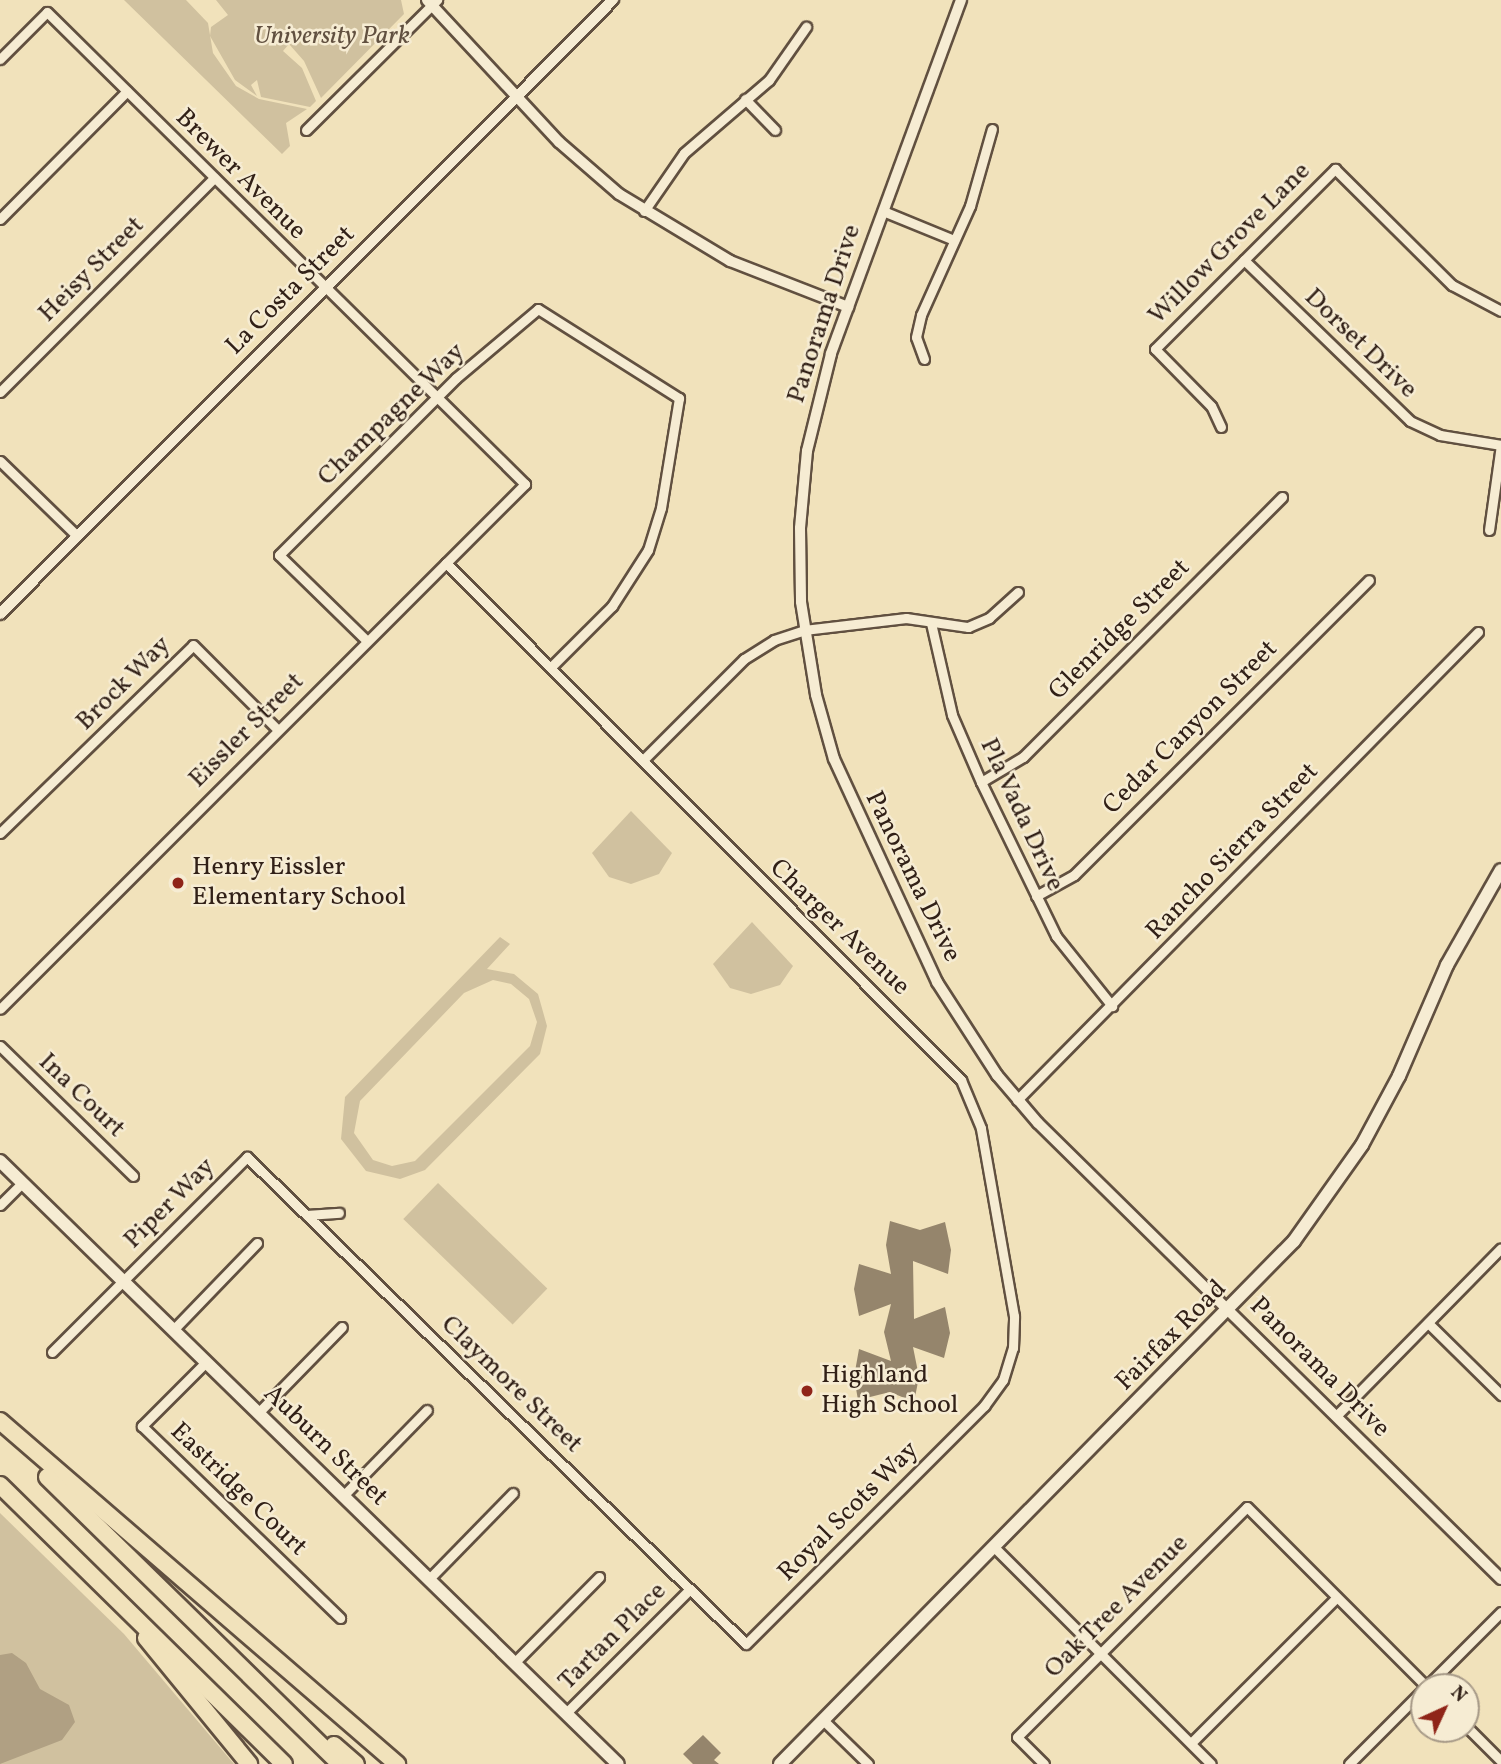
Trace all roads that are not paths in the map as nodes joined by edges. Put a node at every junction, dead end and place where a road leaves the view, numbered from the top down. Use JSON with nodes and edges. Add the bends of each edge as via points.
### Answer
{"nodes":[{"id":1,"x":613,"y":0,"type":"edge"},
{"id":2,"x":961,"y":0,"type":"edge"},
{"id":3,"x":432,"y":2,"type":"edge"},
{"id":4,"x":806,"y":27,"type":"dead end"},
{"id":5,"x":0,"y":60,"type":"edge"},
{"id":6,"x":127,"y":91,"type":"junction"},
{"id":7,"x":517,"y":97,"type":"junction"},
{"id":8,"x":745,"y":99,"type":"junction"},
{"id":9,"x":992,"y":129,"type":"dead end"},
{"id":10,"x":306,"y":131,"type":"dead end"},
{"id":11,"x":775,"y":131,"type":"dead end"},
{"id":12,"x":214,"y":178,"type":"junction"},
{"id":13,"x":883,"y":211,"type":"junction"},
{"id":14,"x":644,"y":212,"type":"junction"},
{"id":15,"x":0,"y":219,"type":"edge"},
{"id":16,"x":954,"y":240,"type":"junction"},
{"id":17,"x":1244,"y":260,"type":"junction"},
{"id":18,"x":325,"y":289,"type":"junction"},
{"id":19,"x":848,"y":307,"type":"junction"},
{"id":20,"x":1501,"y":311,"type":"edge"},
{"id":21,"x":924,"y":359,"type":"dead end"},
{"id":22,"x":0,"y":392,"type":"edge"},
{"id":23,"x":436,"y":397,"type":"junction"},
{"id":24,"x":1221,"y":427,"type":"dead end"},
{"id":25,"x":1501,"y":445,"type":"edge"},
{"id":26,"x":0,"y":461,"type":"edge"},
{"id":27,"x":525,"y":484,"type":"joint"},
{"id":28,"x":1282,"y":497,"type":"dead end"},
{"id":29,"x":1489,"y":530,"type":"dead end"},
{"id":30,"x":77,"y":536,"type":"junction"},
{"id":31,"x":446,"y":563,"type":"junction"},
{"id":32,"x":1369,"y":580,"type":"dead end"},
{"id":33,"x":1018,"y":592,"type":"dead end"},
{"id":34,"x":0,"y":614,"type":"edge"},
{"id":35,"x":931,"y":623,"type":"junction"},
{"id":36,"x":804,"y":630,"type":"junction"},
{"id":37,"x":1478,"y":632,"type":"dead end"},
{"id":38,"x":367,"y":641,"type":"junction"},
{"id":39,"x":552,"y":666,"type":"junction"},
{"id":40,"x":278,"y":730,"type":"junction"},
{"id":41,"x":645,"y":758,"type":"junction"},
{"id":42,"x":981,"y":782,"type":"junction"},
{"id":43,"x":0,"y":833,"type":"edge"},
{"id":44,"x":1501,"y":870,"type":"edge"},
{"id":45,"x":1036,"y":896,"type":"junction"},
{"id":46,"x":1112,"y":1006,"type":"junction"},
{"id":47,"x":0,"y":1009,"type":"edge"},
{"id":48,"x":0,"y":1046,"type":"edge"},
{"id":49,"x":1017,"y":1100,"type":"junction"},
{"id":50,"x":247,"y":1157,"type":"joint"},
{"id":51,"x":0,"y":1161,"type":"edge"},
{"id":52,"x":133,"y":1176,"type":"dead end"},
{"id":53,"x":22,"y":1183,"type":"junction"},
{"id":54,"x":0,"y":1205,"type":"edge"},
{"id":55,"x":339,"y":1213,"type":"dead end"},
{"id":56,"x":307,"y":1216,"type":"junction"},
{"id":57,"x":257,"y":1243,"type":"dead end"},
{"id":58,"x":1501,"y":1248,"type":"edge"},
{"id":59,"x":123,"y":1281,"type":"junction"},
{"id":60,"x":1228,"y":1311,"type":"junction"},
{"id":61,"x":1428,"y":1323,"type":"junction"},
{"id":62,"x":342,"y":1326,"type":"dead end"},
{"id":63,"x":173,"y":1329,"type":"junction"},
{"id":64,"x":52,"y":1352,"type":"dead end"},
{"id":65,"x":206,"y":1362,"type":"junction"},
{"id":66,"x":1501,"y":1395,"type":"edge"},
{"id":67,"x":982,"y":1409,"type":"joint"},
{"id":68,"x":427,"y":1410,"type":"dead end"},
{"id":69,"x":258,"y":1413,"type":"junction"},
{"id":70,"x":1336,"y":1416,"type":"junction"},
{"id":71,"x":0,"y":1421,"type":"edge"},
{"id":72,"x":0,"y":1430,"type":"edge"},
{"id":73,"x":0,"y":1485,"type":"edge"},
{"id":74,"x":513,"y":1493,"type":"dead end"},
{"id":75,"x":343,"y":1496,"type":"junction"},
{"id":76,"x":995,"y":1548,"type":"junction"},
{"id":77,"x":600,"y":1577,"type":"dead end"},
{"id":78,"x":429,"y":1579,"type":"junction"},
{"id":79,"x":1501,"y":1579,"type":"edge"},
{"id":80,"x":690,"y":1590,"type":"junction"},
{"id":81,"x":1337,"y":1597,"type":"junction"},
{"id":82,"x":1501,"y":1612,"type":"edge"},
{"id":83,"x":130,"y":1613,"type":"junction"},
{"id":84,"x":340,"y":1618,"type":"dead end"},
{"id":85,"x":200,"y":1630,"type":"junction"},
{"id":86,"x":746,"y":1644,"type":"joint"},
{"id":87,"x":1101,"y":1654,"type":"junction"},
{"id":88,"x":514,"y":1663,"type":"junction"},
{"id":89,"x":1412,"y":1673,"type":"edge"},
{"id":90,"x":1440,"y":1673,"type":"edge"},
{"id":91,"x":1410,"y":1703,"type":"edge"},
{"id":92,"x":566,"y":1713,"type":"junction"},
{"id":93,"x":823,"y":1720,"type":"junction"},
{"id":94,"x":1480,"y":1740,"type":"edge"},
{"id":95,"x":1191,"y":1743,"type":"junction"},
{"id":96,"x":1501,"y":1761,"type":"edge"},
{"id":97,"x":249,"y":1764,"type":"edge"},
{"id":98,"x":284,"y":1764,"type":"edge"},
{"id":99,"x":340,"y":1764,"type":"edge"},
{"id":100,"x":356,"y":1764,"type":"edge"},
{"id":101,"x":397,"y":1764,"type":"edge"},
{"id":102,"x":618,"y":1764,"type":"edge"},
{"id":103,"x":780,"y":1764,"type":"edge"},
{"id":104,"x":868,"y":1764,"type":"edge"},
{"id":105,"x":1044,"y":1764,"type":"edge"},
{"id":106,"x":1211,"y":1764,"type":"edge"},
{"id":107,"x":1349,"y":1764,"type":"edge"}],
"edges":[{"from":1,"to":7,"type":"street","name":"La Costa Street"},
{"from":2,"to":13,"type":"street","name":"Panorama Drive"},
{"from":3,"to":7,"type":"street"},
{"from":3,"to":10,"type":"street"},
{"from":4,"to":8,"type":"street","via":[[784,62]]},
{"from":5,"to":6,"type":"street","name":"Brewer Avenue","via":[[47,12]]},
{"from":6,"to":12,"type":"street","name":"Brewer Avenue"},
{"from":6,"to":15,"type":"street"},
{"from":7,"to":14,"type":"street","via":[[585,166]]},
{"from":7,"to":18,"type":"street","name":"La Costa Street"},
{"from":8,"to":11,"type":"street"},
{"from":8,"to":14,"type":"street","via":[[696,139]]},
{"from":9,"to":16,"type":"street","via":[[979,182]]},
{"from":12,"to":18,"type":"street","name":"Brewer Avenue"},
{"from":12,"to":22,"type":"street","name":"Heisy Street"},
{"from":13,"to":16,"type":"street"},
{"from":13,"to":19,"type":"street","name":"Panorama Drive"},
{"from":14,"to":19,"type":"street","via":[[730,261]]},
{"from":16,"to":21,"type":"street","via":[[921,315],[916,337]]},
{"from":17,"to":20,"type":"street","name":"Willow Grove Lane","via":[[1335,169],[1452,285]]},
{"from":17,"to":24,"type":"street","name":"Willow Grove Lane","via":[[1155,349],[1211,406]]},
{"from":17,"to":25,"type":"street","name":"Dorset Drive","via":[[1410,421],[1440,435]]},
{"from":18,"to":23,"type":"street","name":"Brewer Avenue"},
{"from":18,"to":30,"type":"street","name":"La Costa Street"},
{"from":19,"to":36,"type":"street","name":"Panorama Drive","via":[[822,386],[803,484],[799,561]]},
{"from":23,"to":27,"type":"street","name":"Brewer Avenue"},
{"from":23,"to":38,"type":"street","name":"Champagne Way","via":[[279,555]]},
{"from":23,"to":39,"type":"street","name":"Champagne Way","via":[[538,309],[680,398],[661,508],[648,550],[612,606]]},
{"from":25,"to":29,"type":"street"},
{"from":26,"to":30,"type":"street"},
{"from":27,"to":31,"type":"street","name":"Eissler Street"},
{"from":28,"to":42,"type":"street","name":"Glenridge Street","via":[[1023,757]]},
{"from":30,"to":34,"type":"street","name":"La Costa Street"},
{"from":31,"to":38,"type":"street","name":"Eissler Street"},
{"from":31,"to":39,"type":"street","name":"Charger Avenue"},
{"from":32,"to":45,"type":"street","name":"Cedar Canyon Street","via":[[1074,875]]},
{"from":33,"to":35,"type":"street","via":[[979,623],[955,628]]},
{"from":35,"to":36,"type":"street","via":[[906,618]]},
{"from":35,"to":42,"type":"street","name":"Pla Vada Drive","via":[[952,715]]},
{"from":36,"to":41,"type":"street","via":[[774,640],[744,659]]},
{"from":36,"to":49,"type":"street","name":"Panorama Drive","via":[[824,727],[862,827],[954,1011]]},
{"from":37,"to":46,"type":"street","name":"Rancho Sierra Street"},
{"from":38,"to":40,"type":"street","name":"Eissler Street"},
{"from":39,"to":41,"type":"street","name":"Charger Avenue"},
{"from":40,"to":43,"type":"street","name":"Brock Way","via":[[193,645]]},
{"from":40,"to":47,"type":"street","name":"Eissler Street"},
{"from":41,"to":67,"type":"street","name":"Charger Avenue","via":[[680,802],[950,1065],[971,1097],[981,1128],[1015,1332],[1003,1380]]},
{"from":42,"to":45,"type":"street","name":"Pla Vada Drive"},
{"from":44,"to":60,"type":"main road","name":"Fairfax Road","via":[[1452,955],[1399,1076],[1362,1145],[1302,1231]]},
{"from":45,"to":46,"type":"street","name":"Pla Vada Drive","via":[[1067,955]]},
{"from":46,"to":49,"type":"street","name":"Rancho Sierra Street"},
{"from":48,"to":52,"type":"street","name":"Ina Court"},
{"from":49,"to":60,"type":"street","name":"Panorama Drive"},
{"from":50,"to":56,"type":"street","name":"Claymore Street"},
{"from":50,"to":59,"type":"street","name":"Piper Way"},
{"from":51,"to":53,"type":"main road","name":"Auburn Street"},
{"from":53,"to":54,"type":"street"},
{"from":53,"to":59,"type":"main road","name":"Auburn Street"},
{"from":55,"to":56,"type":"street"},
{"from":56,"to":80,"type":"street","name":"Claymore Street"},
{"from":57,"to":63,"type":"street"},
{"from":58,"to":61,"type":"street"},
{"from":59,"to":63,"type":"main road","name":"Auburn Street"},
{"from":59,"to":64,"type":"street","name":"Piper Way"},
{"from":60,"to":70,"type":"street","name":"Panorama Drive"},
{"from":60,"to":76,"type":"main road","name":"Fairfax Road"},
{"from":61,"to":66,"type":"street"},
{"from":61,"to":70,"type":"street"},
{"from":62,"to":69,"type":"street"},
{"from":63,"to":65,"type":"main road","name":"Auburn Street"},
{"from":65,"to":69,"type":"main road","name":"Auburn Street"},
{"from":65,"to":84,"type":"street","name":"Eastridge Court","via":[[142,1426]]},
{"from":67,"to":86,"type":"street","name":"Royal Scots Way"},
{"from":68,"to":75,"type":"street"},
{"from":69,"to":75,"type":"main road","name":"Auburn Street"},
{"from":70,"to":79,"type":"street","name":"Panorama Drive"},
{"from":71,"to":101,"type":"highway"},
{"from":72,"to":85,"type":"highway"},
{"from":73,"to":83,"type":"highway"},
{"from":74,"to":78,"type":"street"},
{"from":75,"to":78,"type":"main road","name":"Auburn Street"},
{"from":76,"to":87,"type":"street"},
{"from":76,"to":93,"type":"main road","name":"Fairfax Road"},
{"from":77,"to":88,"type":"street"},
{"from":78,"to":88,"type":"main road","name":"Auburn Street"},
{"from":80,"to":86,"type":"street","name":"Claymore Street"},
{"from":80,"to":92,"type":"street","name":"Tartan Place"},
{"from":81,"to":87,"type":"street","name":"Oak Tree Avenue","via":[[1247,1507]]},
{"from":81,"to":89,"type":"street"},
{"from":81,"to":95,"type":"street"},
{"from":82,"to":90,"type":"street"},
{"from":83,"to":97,"type":"highway","via":[[158,1657]]},
{"from":83,"to":98,"type":"highway"},
{"from":85,"to":99,"type":"highway"},
{"from":85,"to":100,"type":"highway"},
{"from":87,"to":95,"type":"street"},
{"from":87,"to":105,"type":"street","name":"Oak Tree Avenue","via":[[1017,1737]]},
{"from":88,"to":92,"type":"main road","name":"Auburn Street"},
{"from":91,"to":107,"type":"street"},
{"from":92,"to":102,"type":"main road","name":"Auburn Street"},
{"from":93,"to":103,"type":"main road","name":"Fairfax Road"},
{"from":93,"to":104,"type":"street"},
{"from":94,"to":96,"type":"street"},
{"from":95,"to":106,"type":"street"}]}
